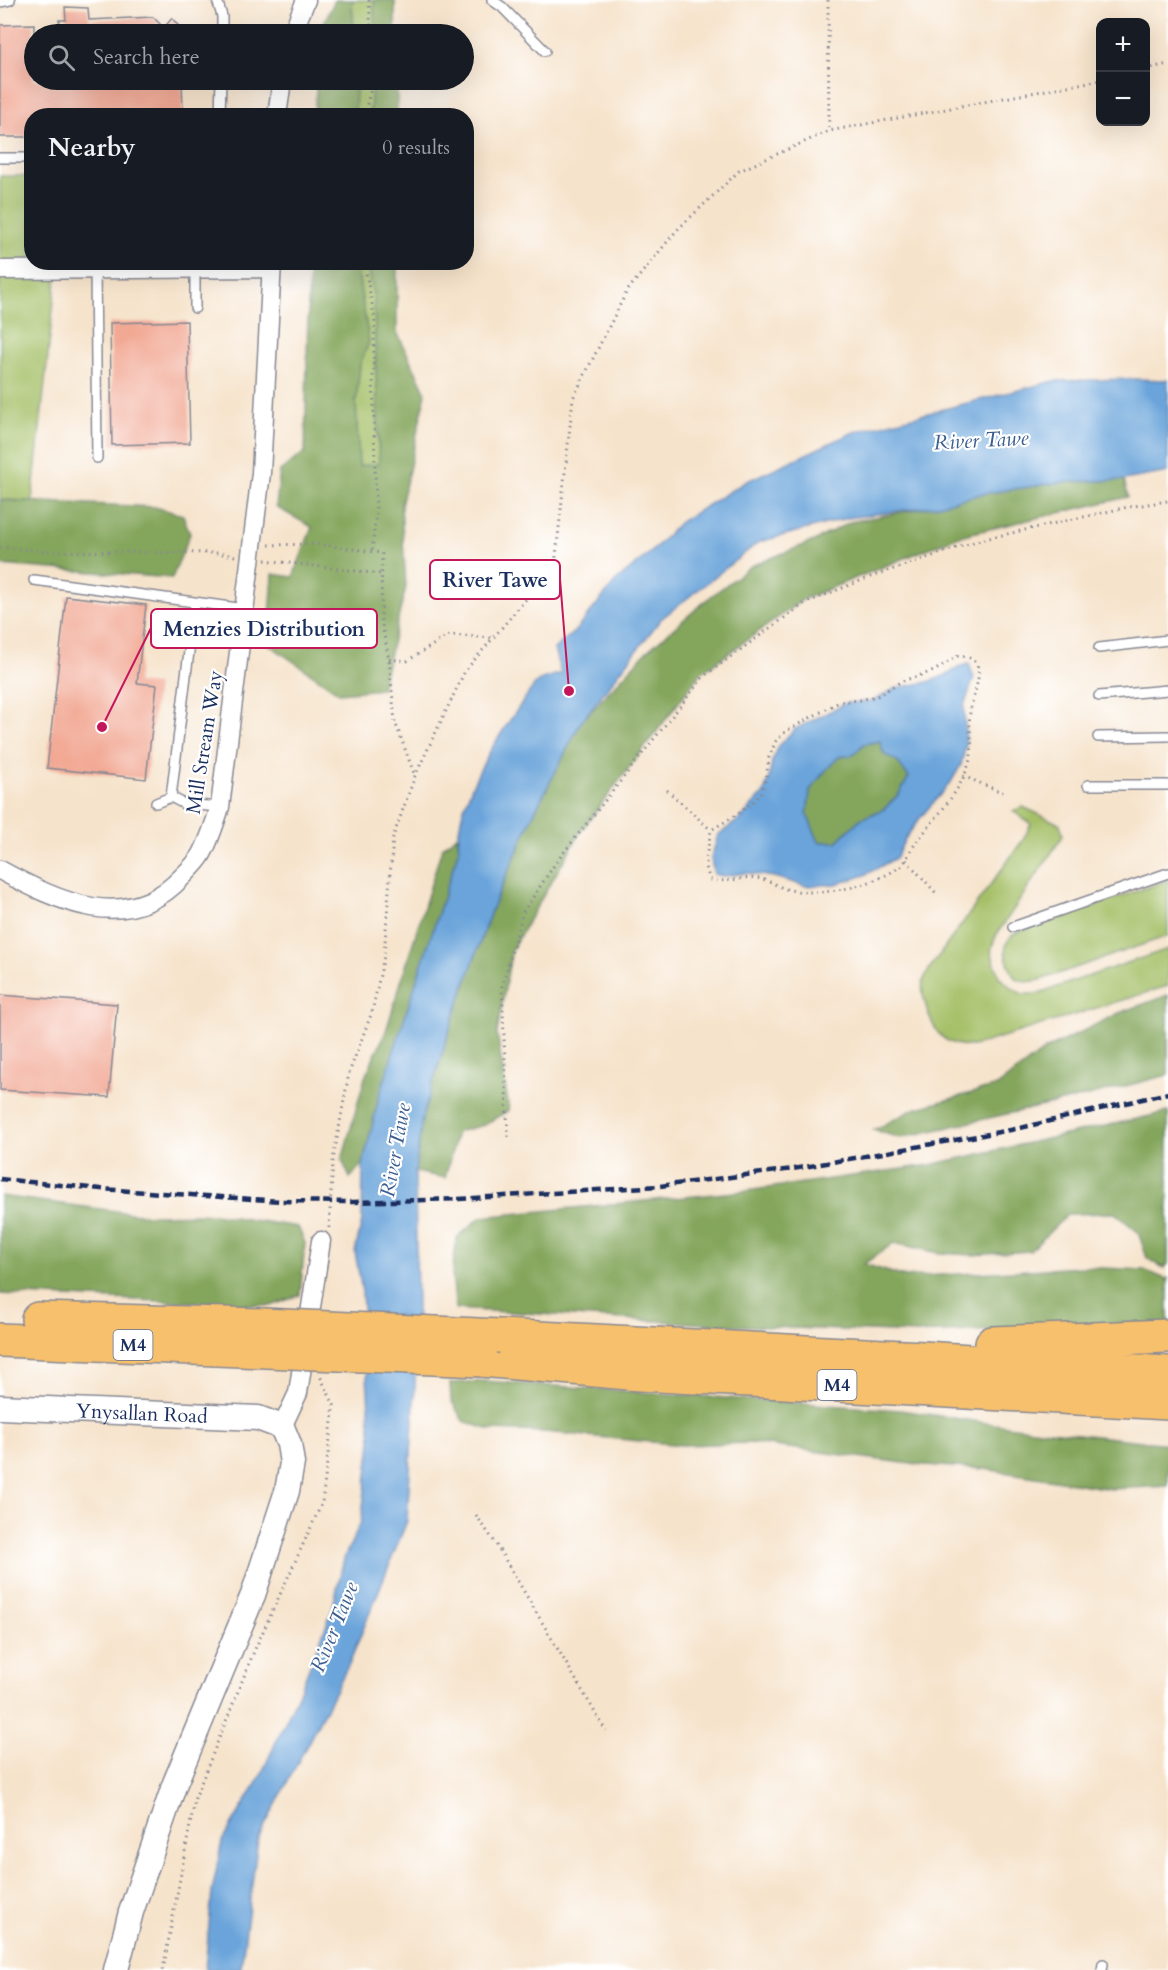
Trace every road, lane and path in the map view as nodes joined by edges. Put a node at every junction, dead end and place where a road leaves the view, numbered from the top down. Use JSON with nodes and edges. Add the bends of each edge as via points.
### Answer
{"nodes":[{"id":1,"x":10,"y":0,"type":"edge"},
{"id":2,"x":217,"y":0,"type":"edge"},
{"id":3,"x":306,"y":0,"type":"edge"},
{"id":4,"x":369,"y":0,"type":"edge"},
{"id":5,"x":492,"y":0,"type":"edge"},
{"id":6,"x":828,"y":0,"type":"edge"},
{"id":7,"x":0,"y":2,"type":"edge"},
{"id":8,"x":222,"y":24,"type":"edge"},
{"id":9,"x":296,"y":24,"type":"edge"},
{"id":10,"x":370,"y":24,"type":"edge"},
{"id":11,"x":545,"y":51,"type":"dead end"},
{"id":12,"x":1168,"y":64,"type":"edge"},
{"id":13,"x":1150,"y":68,"type":"edge"},
{"id":14,"x":1096,"y":81,"type":"edge"},
{"id":15,"x":221,"y":90,"type":"edge"},
{"id":16,"x":281,"y":90,"type":"edge"},
{"id":17,"x":370,"y":90,"type":"edge"},
{"id":18,"x":220,"y":108,"type":"edge"},
{"id":19,"x":278,"y":108,"type":"edge"},
{"id":20,"x":366,"y":108,"type":"edge"},
{"id":21,"x":830,"y":131,"type":"junction"},
{"id":22,"x":0,"y":158,"type":"edge"},
{"id":23,"x":24,"y":158,"type":"edge"},
{"id":24,"x":24,"y":269,"type":"edge"},
{"id":25,"x":0,"y":270,"type":"edge"},
{"id":26,"x":95,"y":270,"type":"edge"},
{"id":27,"x":195,"y":270,"type":"edge"},
{"id":28,"x":272,"y":270,"type":"edge"},
{"id":29,"x":366,"y":270,"type":"edge"},
{"id":30,"x":195,"y":308,"type":"dead end"},
{"id":31,"x":97,"y":458,"type":"dead end"},
{"id":32,"x":1168,"y":501,"type":"edge"},
{"id":33,"x":0,"y":547,"type":"edge"},
{"id":34,"x":252,"y":551,"type":"junction"},
{"id":35,"x":372,"y":551,"type":"junction"},
{"id":36,"x":381,"y":574,"type":"junction"},
{"id":37,"x":34,"y":580,"type":"dead end"},
{"id":38,"x":195,"y":603,"type":"junction"},
{"id":39,"x":245,"y":609,"type":"junction"},
{"id":40,"x":493,"y":638,"type":"junction"},
{"id":41,"x":1168,"y":640,"type":"edge"},
{"id":42,"x":1098,"y":648,"type":"dead end"},
{"id":43,"x":389,"y":659,"type":"junction"},
{"id":44,"x":1168,"y":690,"type":"edge"},
{"id":45,"x":1099,"y":696,"type":"dead end"},
{"id":46,"x":1168,"y":736,"type":"edge"},
{"id":47,"x":1098,"y":737,"type":"dead end"},
{"id":48,"x":415,"y":776,"type":"junction"},
{"id":49,"x":963,"y":776,"type":"junction"},
{"id":50,"x":1088,"y":785,"type":"dead end"},
{"id":51,"x":1168,"y":785,"type":"edge"},
{"id":52,"x":667,"y":790,"type":"dead end"},
{"id":53,"x":1004,"y":793,"type":"dead end"},
{"id":54,"x":171,"y":797,"type":"junction"},
{"id":55,"x":156,"y":802,"type":"dead end"},
{"id":56,"x":220,"y":807,"type":"junction"},
{"id":57,"x":711,"y":830,"type":"junction"},
{"id":58,"x":906,"y":860,"type":"junction"},
{"id":59,"x":0,"y":870,"type":"edge"},
{"id":60,"x":1168,"y":873,"type":"edge"},
{"id":61,"x":936,"y":893,"type":"dead end"},
{"id":62,"x":1013,"y":927,"type":"dead end"},
{"id":63,"x":508,"y":1137,"type":"dead end"},
{"id":64,"x":325,"y":1235,"type":"joint"},
{"id":65,"x":0,"y":1318,"type":"edge"},
{"id":66,"x":1168,"y":1336,"type":"edge"},
{"id":67,"x":265,"y":1338,"type":"junction"},
{"id":68,"x":0,"y":1340,"type":"edge"},
{"id":69,"x":490,"y":1348,"type":"junction"},
{"id":70,"x":923,"y":1358,"type":"junction"},
{"id":71,"x":1168,"y":1373,"type":"edge"},
{"id":72,"x":320,"y":1375,"type":"dead end"},
{"id":73,"x":1036,"y":1396,"type":"junction"},
{"id":74,"x":1168,"y":1403,"type":"edge"},
{"id":75,"x":0,"y":1407,"type":"edge"},
{"id":76,"x":1168,"y":1421,"type":"edge"},
{"id":77,"x":282,"y":1427,"type":"junction"},
{"id":78,"x":476,"y":1515,"type":"dead end"},
{"id":79,"x":606,"y":1731,"type":"dead end"},
{"id":80,"x":116,"y":1970,"type":"edge"},
{"id":81,"x":163,"y":1970,"type":"edge"}],
"edges":[{"from":1,"to":7,"type":"lane"},
{"from":2,"to":8,"type":"lane"},
{"from":3,"to":9,"type":"street"},
{"from":4,"to":10,"type":"path"},
{"from":5,"to":11,"type":"lane"},
{"from":6,"to":21,"type":"path"},
{"from":12,"to":13,"type":"path"},
{"from":14,"to":21,"type":"path"},
{"from":15,"to":18,"type":"lane"},
{"from":16,"to":19,"type":"street"},
{"from":17,"to":20,"type":"path"},
{"from":21,"to":40,"type":"path","via":[[740,171],[677,230],[627,291],[573,398],[555,566]]},
{"from":22,"to":23,"type":"lane"},
{"from":24,"to":25,"type":"street"},
{"from":26,"to":31,"type":"lane"},
{"from":27,"to":30,"type":"lane"},
{"from":28,"to":34,"type":"street","name":"Mill Stream Way","via":[[261,473]]},
{"from":29,"to":35,"type":"path","via":[[375,320],[376,512]]},
{"from":32,"to":63,"type":"path","via":[[980,540],[870,577],[805,603],[704,676],[557,861],[522,912],[502,986]]},
{"from":33,"to":34,"type":"path","via":[[42,551]]},
{"from":34,"to":35,"type":"path","via":[[315,544]]},
{"from":34,"to":36,"type":"path"},
{"from":34,"to":39,"type":"street","name":"Mill Stream Way"},
{"from":35,"to":36,"type":"path","via":[[382,553]]},
{"from":36,"to":43,"type":"path","via":[[381,620]]},
{"from":37,"to":38,"type":"lane"},
{"from":38,"to":39,"type":"lane"},
{"from":38,"to":54,"type":"lane"},
{"from":39,"to":56,"type":"street","name":"Mill Stream Way"},
{"from":40,"to":43,"type":"path","via":[[449,635],[407,661]]},
{"from":40,"to":48,"type":"path","via":[[465,671]]},
{"from":41,"to":42,"type":"lane"},
{"from":43,"to":48,"type":"path","via":[[395,722]]},
{"from":44,"to":45,"type":"lane"},
{"from":46,"to":47,"type":"lane"},
{"from":48,"to":64,"type":"path","via":[[393,837],[384,956],[372,1012],[349,1073]]},
{"from":49,"to":53,"type":"path"},
{"from":49,"to":57,"type":"path","via":[[971,753],[970,710],[980,676],[976,662],[957,656],[934,671],[902,681],[877,696],[839,702],[786,731],[769,757],[760,795]]},
{"from":49,"to":58,"type":"path"},
{"from":50,"to":51,"type":"lane"},
{"from":52,"to":57,"type":"path"},
{"from":54,"to":55,"type":"lane"},
{"from":54,"to":56,"type":"lane","via":[[184,804]]},
{"from":56,"to":59,"type":"street","name":"Mill Stream Way","via":[[201,856],[169,891],[145,903],[101,910],[73,904]]},
{"from":57,"to":58,"type":"path","via":[[705,864],[707,874],[716,881],[755,878],[785,889],[836,890],[868,882]]},
{"from":58,"to":61,"type":"path"},
{"from":60,"to":62,"type":"lane"},
{"from":64,"to":77,"type":"street","via":[[298,1393]]},
{"from":65,"to":67,"type":"highway","number":"M4"},
{"from":66,"to":70,"type":"highway","number":"M4","via":[[963,1344]]},
{"from":67,"to":68,"type":"highway","number":"M4"},
{"from":67,"to":69,"type":"highway","number":"M4","bridge":true},
{"from":69,"to":70,"type":"highway","number":"M4"},
{"from":69,"to":73,"type":"highway","number":"M4","via":[[639,1374]]},
{"from":70,"to":71,"type":"highway","number":"M4"},
{"from":72,"to":81,"type":"path","via":[[334,1405],[322,1503],[255,1649],[195,1798]]},
{"from":73,"to":74,"type":"highway","number":"M4"},
{"from":73,"to":76,"type":"highway","number":"M4","via":[[1100,1415]]},
{"from":75,"to":77,"type":"street","name":"Ynysallan Road","via":[[258,1418]]},
{"from":77,"to":80,"type":"street","via":[[292,1464],[287,1491],[253,1595],[175,1783],[131,1912]]},
{"from":78,"to":79,"type":"path"}]}
